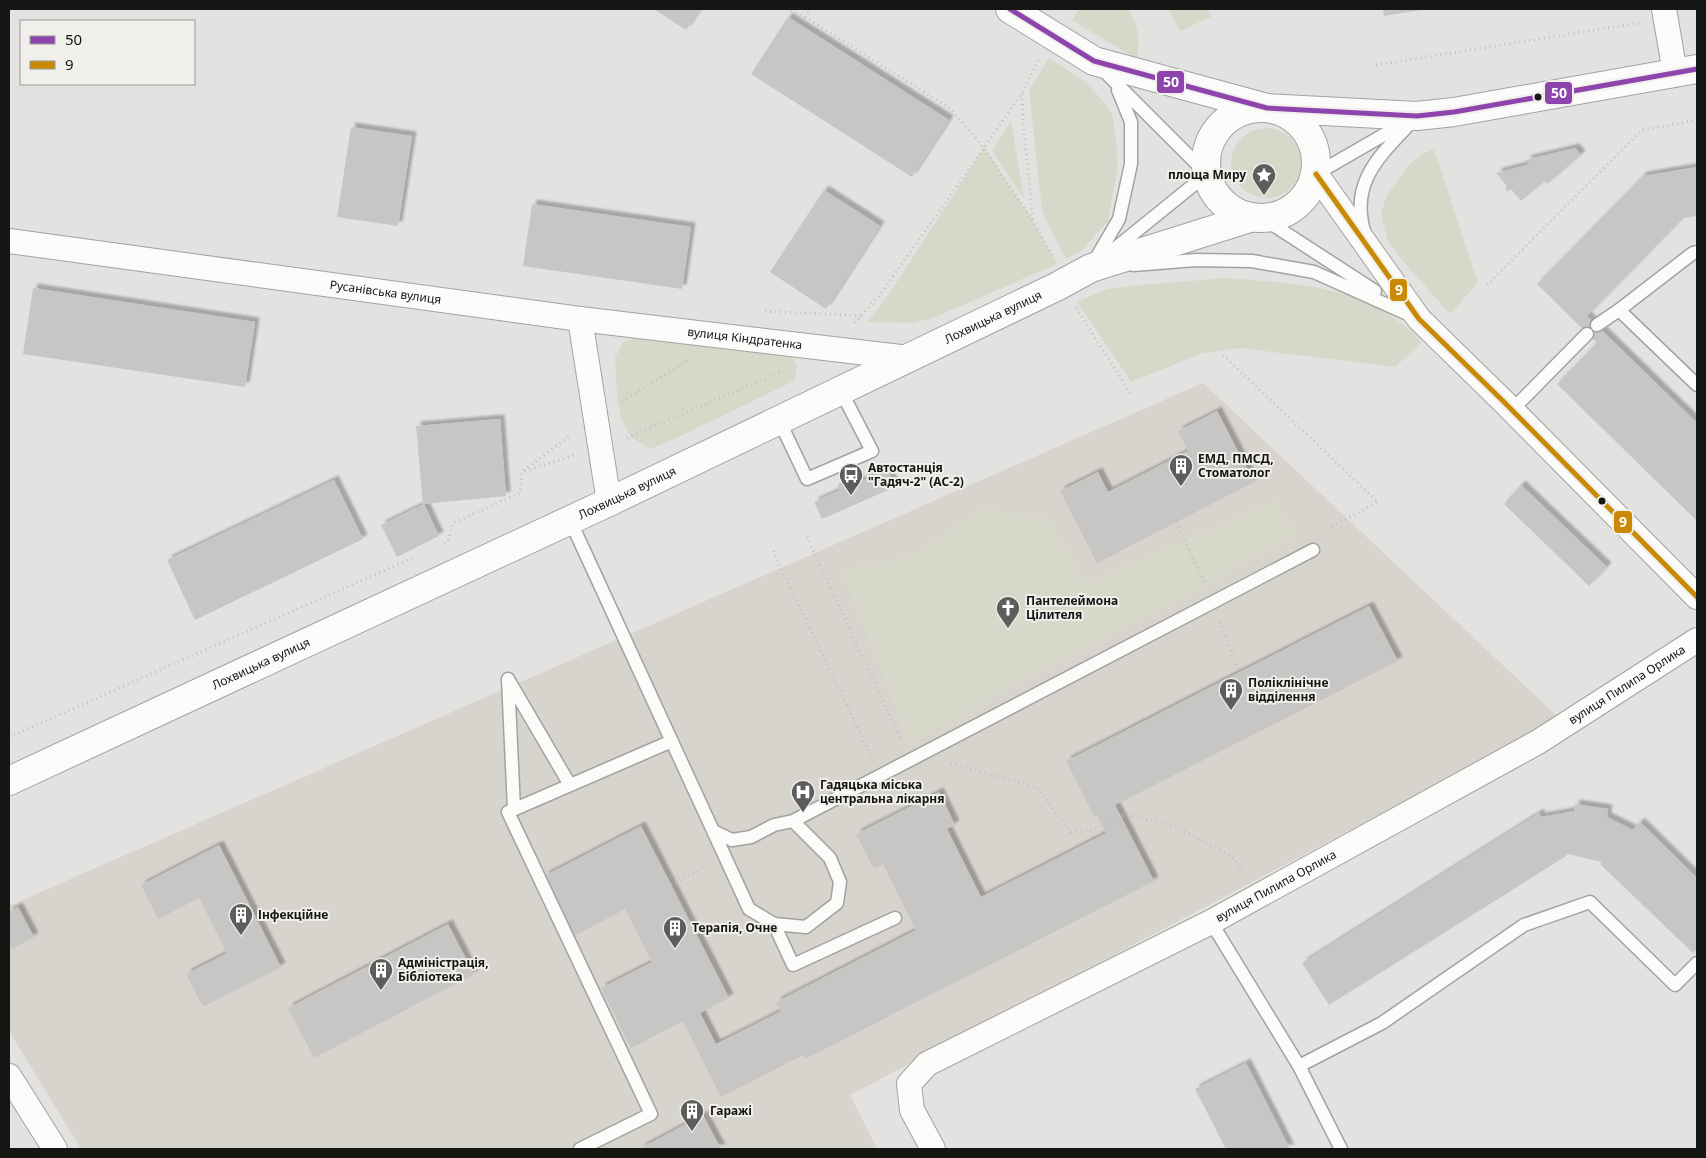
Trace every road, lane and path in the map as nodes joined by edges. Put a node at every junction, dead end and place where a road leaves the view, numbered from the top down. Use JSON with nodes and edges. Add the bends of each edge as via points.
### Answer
{"nodes":[{"id":1,"x":786,"y":9,"type":"edge"},
{"id":2,"x":811,"y":9,"type":"edge"},
{"id":3,"x":1010,"y":9,"type":"edge"},
{"id":4,"x":1665,"y":14,"type":"edge"},
{"id":5,"x":805,"y":17,"type":"junction"},
{"id":6,"x":1042,"y":53,"type":"dead end"},
{"id":7,"x":1094,"y":61,"type":"junction"},
{"id":8,"x":1376,"y":65,"type":"dead end"},
{"id":9,"x":1686,"y":71,"type":"edge"},
{"id":10,"x":1022,"y":93,"type":"junction"},
{"id":11,"x":1267,"y":108,"type":"junction"},
{"id":12,"x":1417,"y":116,"type":"junction"},
{"id":13,"x":1697,"y":120,"type":"edge"},
{"id":14,"x":984,"y":148,"type":"junction"},
{"id":15,"x":1207,"y":174,"type":"junction"},
{"id":16,"x":1316,"y":174,"type":"junction"},
{"id":17,"x":1257,"y":219,"type":"junction"},
{"id":18,"x":1033,"y":221,"type":"junction"},
{"id":19,"x":9,"y":241,"type":"edge"},
{"id":20,"x":1369,"y":248,"type":"junction"},
{"id":21,"x":1697,"y":252,"type":"edge"},
{"id":22,"x":1057,"y":264,"type":"dead end"},
{"id":23,"x":1091,"y":268,"type":"junction"},
{"id":24,"x":1487,"y":285,"type":"dead end"},
{"id":25,"x":1073,"y":304,"type":"dead end"},
{"id":26,"x":1619,"y":310,"type":"junction"},
{"id":27,"x":862,"y":316,"type":"junction"},
{"id":28,"x":580,"y":319,"type":"junction"},
{"id":29,"x":1419,"y":319,"type":"junction"},
{"id":30,"x":728,"y":336,"type":"junction"},
{"id":31,"x":832,"y":348,"type":"junction"},
{"id":32,"x":1223,"y":355,"type":"dead end"},
{"id":33,"x":909,"y":358,"type":"junction"},
{"id":34,"x":788,"y":369,"type":"dead end"},
{"id":35,"x":1697,"y":385,"type":"edge"},
{"id":36,"x":841,"y":390,"type":"junction"},
{"id":37,"x":1131,"y":394,"type":"dead end"},
{"id":38,"x":1512,"y":410,"type":"junction"},
{"id":39,"x":596,"y":417,"type":"junction"},
{"id":40,"x":779,"y":420,"type":"junction"},
{"id":41,"x":600,"y":447,"type":"junction"},
{"id":42,"x":522,"y":472,"type":"junction"},
{"id":43,"x":609,"y":502,"type":"junction"},
{"id":44,"x":570,"y":520,"type":"junction"},
{"id":45,"x":1176,"y":522,"type":"dead end"},
{"id":46,"x":1319,"y":534,"type":"dead end"},
{"id":47,"x":806,"y":536,"type":"dead end"},
{"id":48,"x":439,"y":546,"type":"dead end"},
{"id":49,"x":1313,"y":550,"type":"dead end"},
{"id":50,"x":773,"y":551,"type":"dead end"},
{"id":51,"x":421,"y":554,"type":"dead end"},
{"id":52,"x":1206,"y":584,"type":"dead end"},
{"id":53,"x":1697,"y":597,"type":"edge"},
{"id":54,"x":1212,"y":602,"type":"junction"},
{"id":55,"x":1697,"y":640,"type":"edge"},
{"id":56,"x":1238,"y":669,"type":"dead end"},
{"id":57,"x":9,"y":736,"type":"edge"},
{"id":58,"x":672,"y":741,"type":"junction"},
{"id":59,"x":904,"y":747,"type":"dead end"},
{"id":60,"x":920,"y":755,"type":"junction"},
{"id":61,"x":874,"y":763,"type":"dead end"},
{"id":62,"x":9,"y":781,"type":"edge"},
{"id":63,"x":570,"y":785,"type":"junction"},
{"id":64,"x":514,"y":809,"type":"junction"},
{"id":65,"x":794,"y":821,"type":"junction"},
{"id":66,"x":714,"y":831,"type":"junction"},
{"id":67,"x":725,"y":856,"type":"junction"},
{"id":68,"x":671,"y":885,"type":"dead end"},
{"id":69,"x":1255,"y":898,"type":"junction"},
{"id":70,"x":895,"y":918,"type":"dead end"},
{"id":71,"x":1211,"y":922,"type":"junction"},
{"id":72,"x":774,"y":924,"type":"junction"},
{"id":73,"x":1697,"y":963,"type":"edge"},
{"id":74,"x":1299,"y":1066,"type":"junction"},
{"id":75,"x":9,"y":1076,"type":"edge"},
{"id":76,"x":55,"y":1149,"type":"edge"},
{"id":77,"x":580,"y":1149,"type":"edge"},
{"id":78,"x":933,"y":1149,"type":"edge"},
{"id":79,"x":1341,"y":1149,"type":"edge"}],
"edges":[{"from":1,"to":5,"type":"path"},
{"from":2,"to":5,"type":"path"},
{"from":3,"to":7,"type":"street"},
{"from":4,"to":8,"type":"path"},
{"from":4,"to":9,"type":"street"},
{"from":5,"to":14,"type":"path","via":[[951,109]]},
{"from":6,"to":10,"type":"path"},
{"from":7,"to":11,"type":"street"},
{"from":7,"to":15,"type":"lane"},
{"from":7,"to":23,"type":"lane","via":[[1119,92],[1131,122],[1131,164],[1119,219]]},
{"from":9,"to":12,"type":"street"},
{"from":10,"to":14,"type":"path"},
{"from":10,"to":18,"type":"path"},
{"from":11,"to":12,"type":"street"},
{"from":11,"to":15,"type":"street","via":[[1243,110],[1217,129],[1209,143]]},
{"from":11,"to":16,"type":"street","via":[[1292,116],[1304,127],[1313,141]]},
{"from":12,"to":16,"type":"lane"},
{"from":12,"to":20,"type":"lane","via":[[1383,154],[1362,187],[1360,205]]},
{"from":13,"to":24,"type":"path","via":[[1642,130]]},
{"from":14,"to":18,"type":"path"},
{"from":14,"to":27,"type":"path"},
{"from":15,"to":17,"type":"street","via":[[1212,190],[1222,203],[1235,213]]},
{"from":15,"to":23,"type":"lane"},
{"from":16,"to":17,"type":"street","via":[[1309,192],[1297,206],[1282,215]]},
{"from":16,"to":20,"type":"street"},
{"from":17,"to":23,"type":"street","name":"Лохвицька вулиця"},
{"from":17,"to":29,"type":"lane"},
{"from":18,"to":22,"type":"path"},
{"from":19,"to":28,"type":"street","name":"Русанівська вулиця"},
{"from":20,"to":29,"type":"street"},
{"from":21,"to":26,"type":"lane"},
{"from":23,"to":29,"type":"lane","via":[[1196,260],[1252,261],[1314,272]]},
{"from":23,"to":33,"type":"street","name":"Лохвицька вулиця"},
{"from":25,"to":37,"type":"path"},
{"from":26,"to":35,"type":"lane"},
{"from":26,"to":38,"type":"lane","via":[[1592,329]]},
{"from":27,"to":30,"type":"path","via":[[764,311]]},
{"from":27,"to":31,"type":"path"},
{"from":28,"to":30,"type":"street","name":"вулиця Кіндратенка"},
{"from":28,"to":39,"type":"street"},
{"from":29,"to":38,"type":"street"},
{"from":30,"to":31,"type":"street","name":"вулиця Кіндратенка"},
{"from":30,"to":39,"type":"path"},
{"from":31,"to":33,"type":"street","name":"вулиця Кіндратенка"},
{"from":32,"to":46,"type":"path","via":[[1378,502]]},
{"from":33,"to":36,"type":"street","name":"Лохвицька вулиця"},
{"from":34,"to":41,"type":"path","via":[[631,437]]},
{"from":36,"to":40,"type":"street","name":"Лохвицька вулиця"},
{"from":36,"to":40,"type":"lane","via":[[872,451],[807,479]]},
{"from":38,"to":53,"type":"street"},
{"from":39,"to":41,"type":"street"},
{"from":39,"to":42,"type":"path"},
{"from":40,"to":43,"type":"street","name":"Лохвицька вулиця"},
{"from":41,"to":42,"type":"path"},
{"from":41,"to":43,"type":"street"},
{"from":42,"to":48,"type":"path","via":[[520,493],[453,523],[448,542]]},
{"from":43,"to":44,"type":"street","name":"Лохвицька вулиця"},
{"from":44,"to":58,"type":"lane"},
{"from":44,"to":62,"type":"street","name":"Лохвицька вулиця"},
{"from":45,"to":52,"type":"path"},
{"from":47,"to":59,"type":"path"},
{"from":49,"to":54,"type":"lane"},
{"from":50,"to":61,"type":"path"},
{"from":51,"to":57,"type":"path"},
{"from":54,"to":56,"type":"path"},
{"from":54,"to":60,"type":"lane"},
{"from":55,"to":69,"type":"street","name":"вулиця Пилипа Орлика","via":[[1538,742]]},
{"from":58,"to":63,"type":"lane"},
{"from":58,"to":66,"type":"lane"},
{"from":60,"to":65,"type":"lane"},
{"from":60,"to":69,"type":"path","via":[[1036,786],[1071,832],[1092,830],[1126,814],[1177,827],[1234,858]]},
{"from":63,"to":64,"type":"lane"},
{"from":63,"to":64,"type":"lane","via":[[508,679]]},
{"from":64,"to":77,"type":"lane","via":[[508,812],[651,1114]]},
{"from":65,"to":66,"type":"lane","via":[[751,837],[732,840]]},
{"from":65,"to":72,"type":"lane","via":[[830,858],[840,882],[837,903],[806,927]]},
{"from":66,"to":67,"type":"lane"},
{"from":67,"to":68,"type":"path"},
{"from":67,"to":72,"type":"lane","via":[[749,909]]},
{"from":69,"to":71,"type":"street","name":"вулиця Пилипа Орлика"},
{"from":70,"to":72,"type":"lane","via":[[792,965]]},
{"from":71,"to":74,"type":"lane"},
{"from":71,"to":78,"type":"street","name":"вулиця Пилипа Орлика","via":[[927,1064],[909,1084],[912,1110]]},
{"from":73,"to":74,"type":"lane","via":[[1674,985],[1590,902],[1524,925],[1382,1023]]},
{"from":74,"to":79,"type":"lane"},
{"from":75,"to":76,"type":"street"}]}
